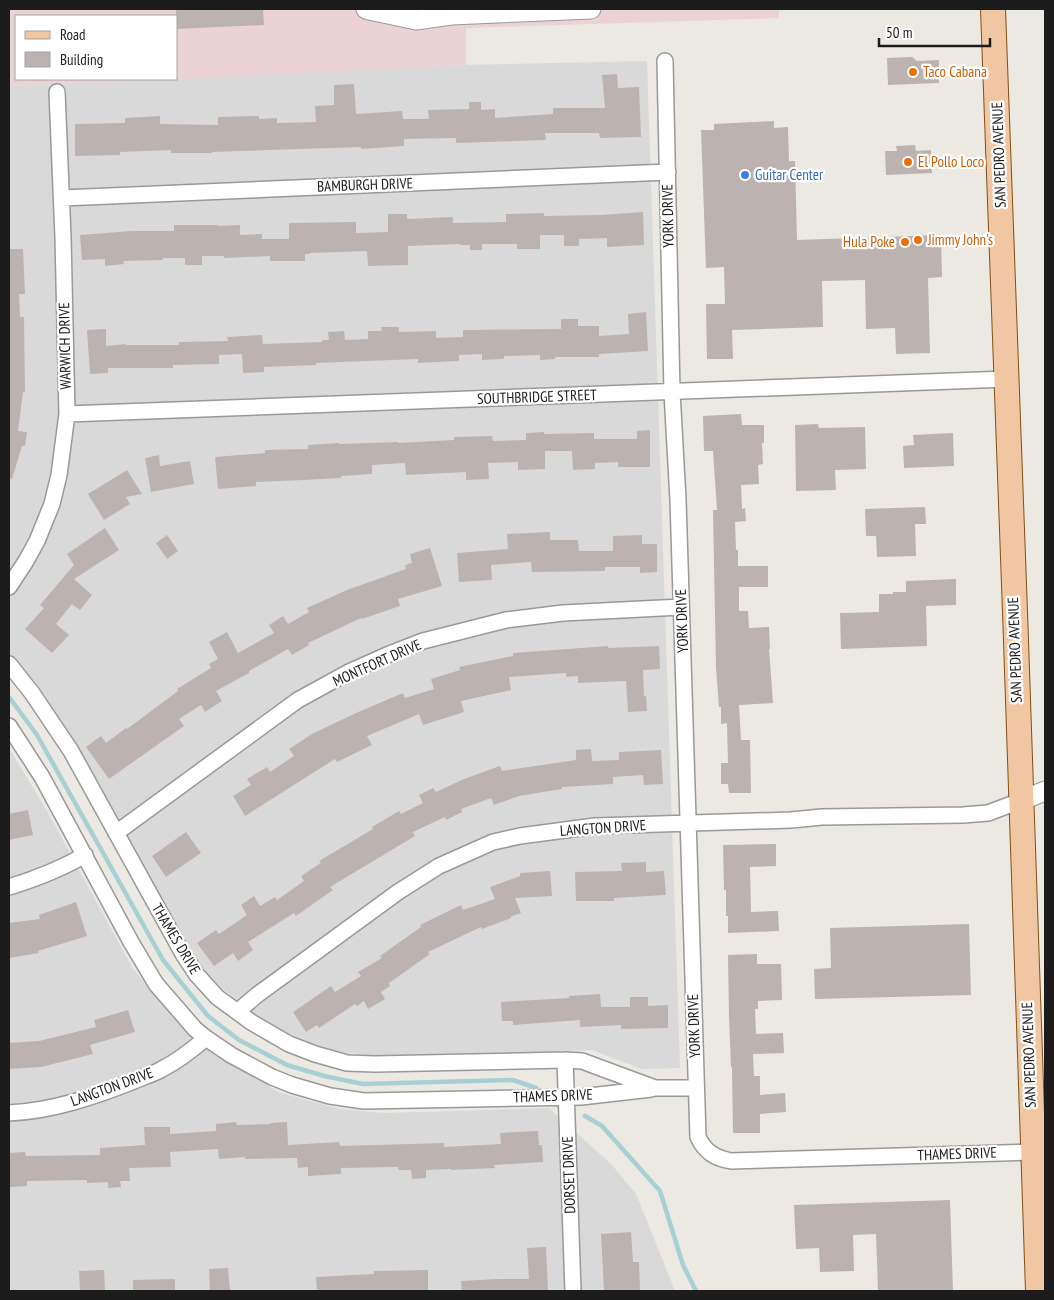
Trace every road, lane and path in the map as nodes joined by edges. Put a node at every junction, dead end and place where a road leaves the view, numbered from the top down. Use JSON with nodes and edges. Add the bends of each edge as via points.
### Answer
{"nodes":[{"id":1,"x":366,"y":9,"type":"edge"},
{"id":2,"x":591,"y":9,"type":"edge"},
{"id":3,"x":993,"y":9,"type":"edge"},
{"id":4,"x":665,"y":61,"type":"dead end"},
{"id":5,"x":57,"y":92,"type":"dead end"},
{"id":6,"x":668,"y":172,"type":"junction"},
{"id":7,"x":62,"y":198,"type":"junction"},
{"id":8,"x":1007,"y":379,"type":"junction"},
{"id":9,"x":672,"y":392,"type":"junction"},
{"id":10,"x":67,"y":414,"type":"junction"},
{"id":11,"x":9,"y":587,"type":"edge"},
{"id":12,"x":681,"y":607,"type":"junction"},
{"id":13,"x":9,"y":664,"type":"edge"},
{"id":14,"x":9,"y":726,"type":"edge"},
{"id":15,"x":1045,"y":792,"type":"edge"},
{"id":16,"x":1020,"y":801,"type":"junction"},
{"id":17,"x":688,"y":823,"type":"junction"},
{"id":18,"x":116,"y":833,"type":"junction"},
{"id":19,"x":85,"y":855,"type":"junction"},
{"id":20,"x":9,"y":887,"type":"edge"},
{"id":21,"x":237,"y":1012,"type":"junction"},
{"id":22,"x":206,"y":1038,"type":"junction"},
{"id":23,"x":565,"y":1060,"type":"junction"},
{"id":24,"x":655,"y":1088,"type":"junction"},
{"id":25,"x":696,"y":1088,"type":"junction"},
{"id":26,"x":567,"y":1096,"type":"junction"},
{"id":27,"x":9,"y":1113,"type":"edge"},
{"id":28,"x":1033,"y":1152,"type":"junction"},
{"id":29,"x":731,"y":1160,"type":"joint"},
{"id":30,"x":1040,"y":1229,"type":"edge"},
{"id":31,"x":573,"y":1291,"type":"edge"},
{"id":32,"x":1038,"y":1291,"type":"edge"}],
"edges":[{"from":1,"to":2,"type":"street","via":[[416,20],[451,15]]},
{"from":3,"to":8,"type":"main road","name":"SAN PEDRO AVENUE"},
{"from":4,"to":6,"type":"street","name":"YORK DRIVE"},
{"from":5,"to":7,"type":"street","name":"WARWICH DRIVE"},
{"from":6,"to":7,"type":"street","name":"BAMBURGH DRIVE"},
{"from":6,"to":9,"type":"street","name":"YORK DRIVE"},
{"from":7,"to":10,"type":"street","name":"WARWICH DRIVE"},
{"from":8,"to":9,"type":"street","name":"SOUTHBRIDGE STREET"},
{"from":8,"to":16,"type":"main road","name":"SAN PEDRO AVENUE"},
{"from":9,"to":10,"type":"street","name":"SOUTHBRIDGE STREET"},
{"from":9,"to":12,"type":"street","name":"YORK DRIVE"},
{"from":10,"to":11,"type":"street","name":"WARWICH DRIVE","via":[[60,475],[52,504],[37,541]]},
{"from":12,"to":17,"type":"street","name":"YORK DRIVE"},
{"from":12,"to":18,"type":"street","name":"MONTFORT DRIVE","via":[[563,613],[506,620],[423,641],[387,655],[298,700]]},
{"from":13,"to":18,"type":"street","name":"THAMES DRIVE","via":[[71,751]]},
{"from":14,"to":19,"type":"street","name":"THAMES DRIVE","via":[[42,777]]},
{"from":15,"to":16,"type":"street"},
{"from":16,"to":17,"type":"street","name":"LANGTON DRIVE","via":[[988,813],[963,815]]},
{"from":16,"to":28,"type":"main road","name":"SAN PEDRO AVENUE"},
{"from":17,"to":21,"type":"street","name":"LANGTON DRIVE","via":[[595,826],[493,842],[439,866],[398,892]]},
{"from":17,"to":25,"type":"street","name":"YORK DRIVE"},
{"from":18,"to":21,"type":"street","name":"THAMES DRIVE","via":[[197,975]]},
{"from":19,"to":20,"type":"street","via":[[69,865]]},
{"from":19,"to":22,"type":"street","name":"THAMES DRIVE","via":[[156,984]]},
{"from":21,"to":23,"type":"street","name":"THAMES DRIVE","via":[[289,1044],[347,1062]]},
{"from":22,"to":26,"type":"street","name":"THAMES DRIVE","via":[[231,1056],[272,1077],[338,1097],[364,1101]]},
{"from":22,"to":27,"type":"street","name":"LANGTON DRIVE","via":[[162,1070],[116,1089],[54,1107]]},
{"from":23,"to":24,"type":"street","name":"THAMES DRIVE","via":[[582,1061]]},
{"from":23,"to":26,"type":"street","name":"DORSET DRIVE"},
{"from":24,"to":25,"type":"street","name":"THAMES DRIVE"},
{"from":24,"to":26,"type":"street","name":"THAMES DRIVE"},
{"from":25,"to":29,"type":"street","name":"YORK DRIVE","via":[[698,1137],[706,1150]]},
{"from":26,"to":31,"type":"street","name":"DORSET DRIVE"},
{"from":28,"to":29,"type":"street","name":"THAMES DRIVE"},
{"from":28,"to":30,"type":"main road","name":"SAN PEDRO AVENUE"},
{"from":30,"to":32,"type":"main road","name":"SAN PEDRO AVENUE"}]}
